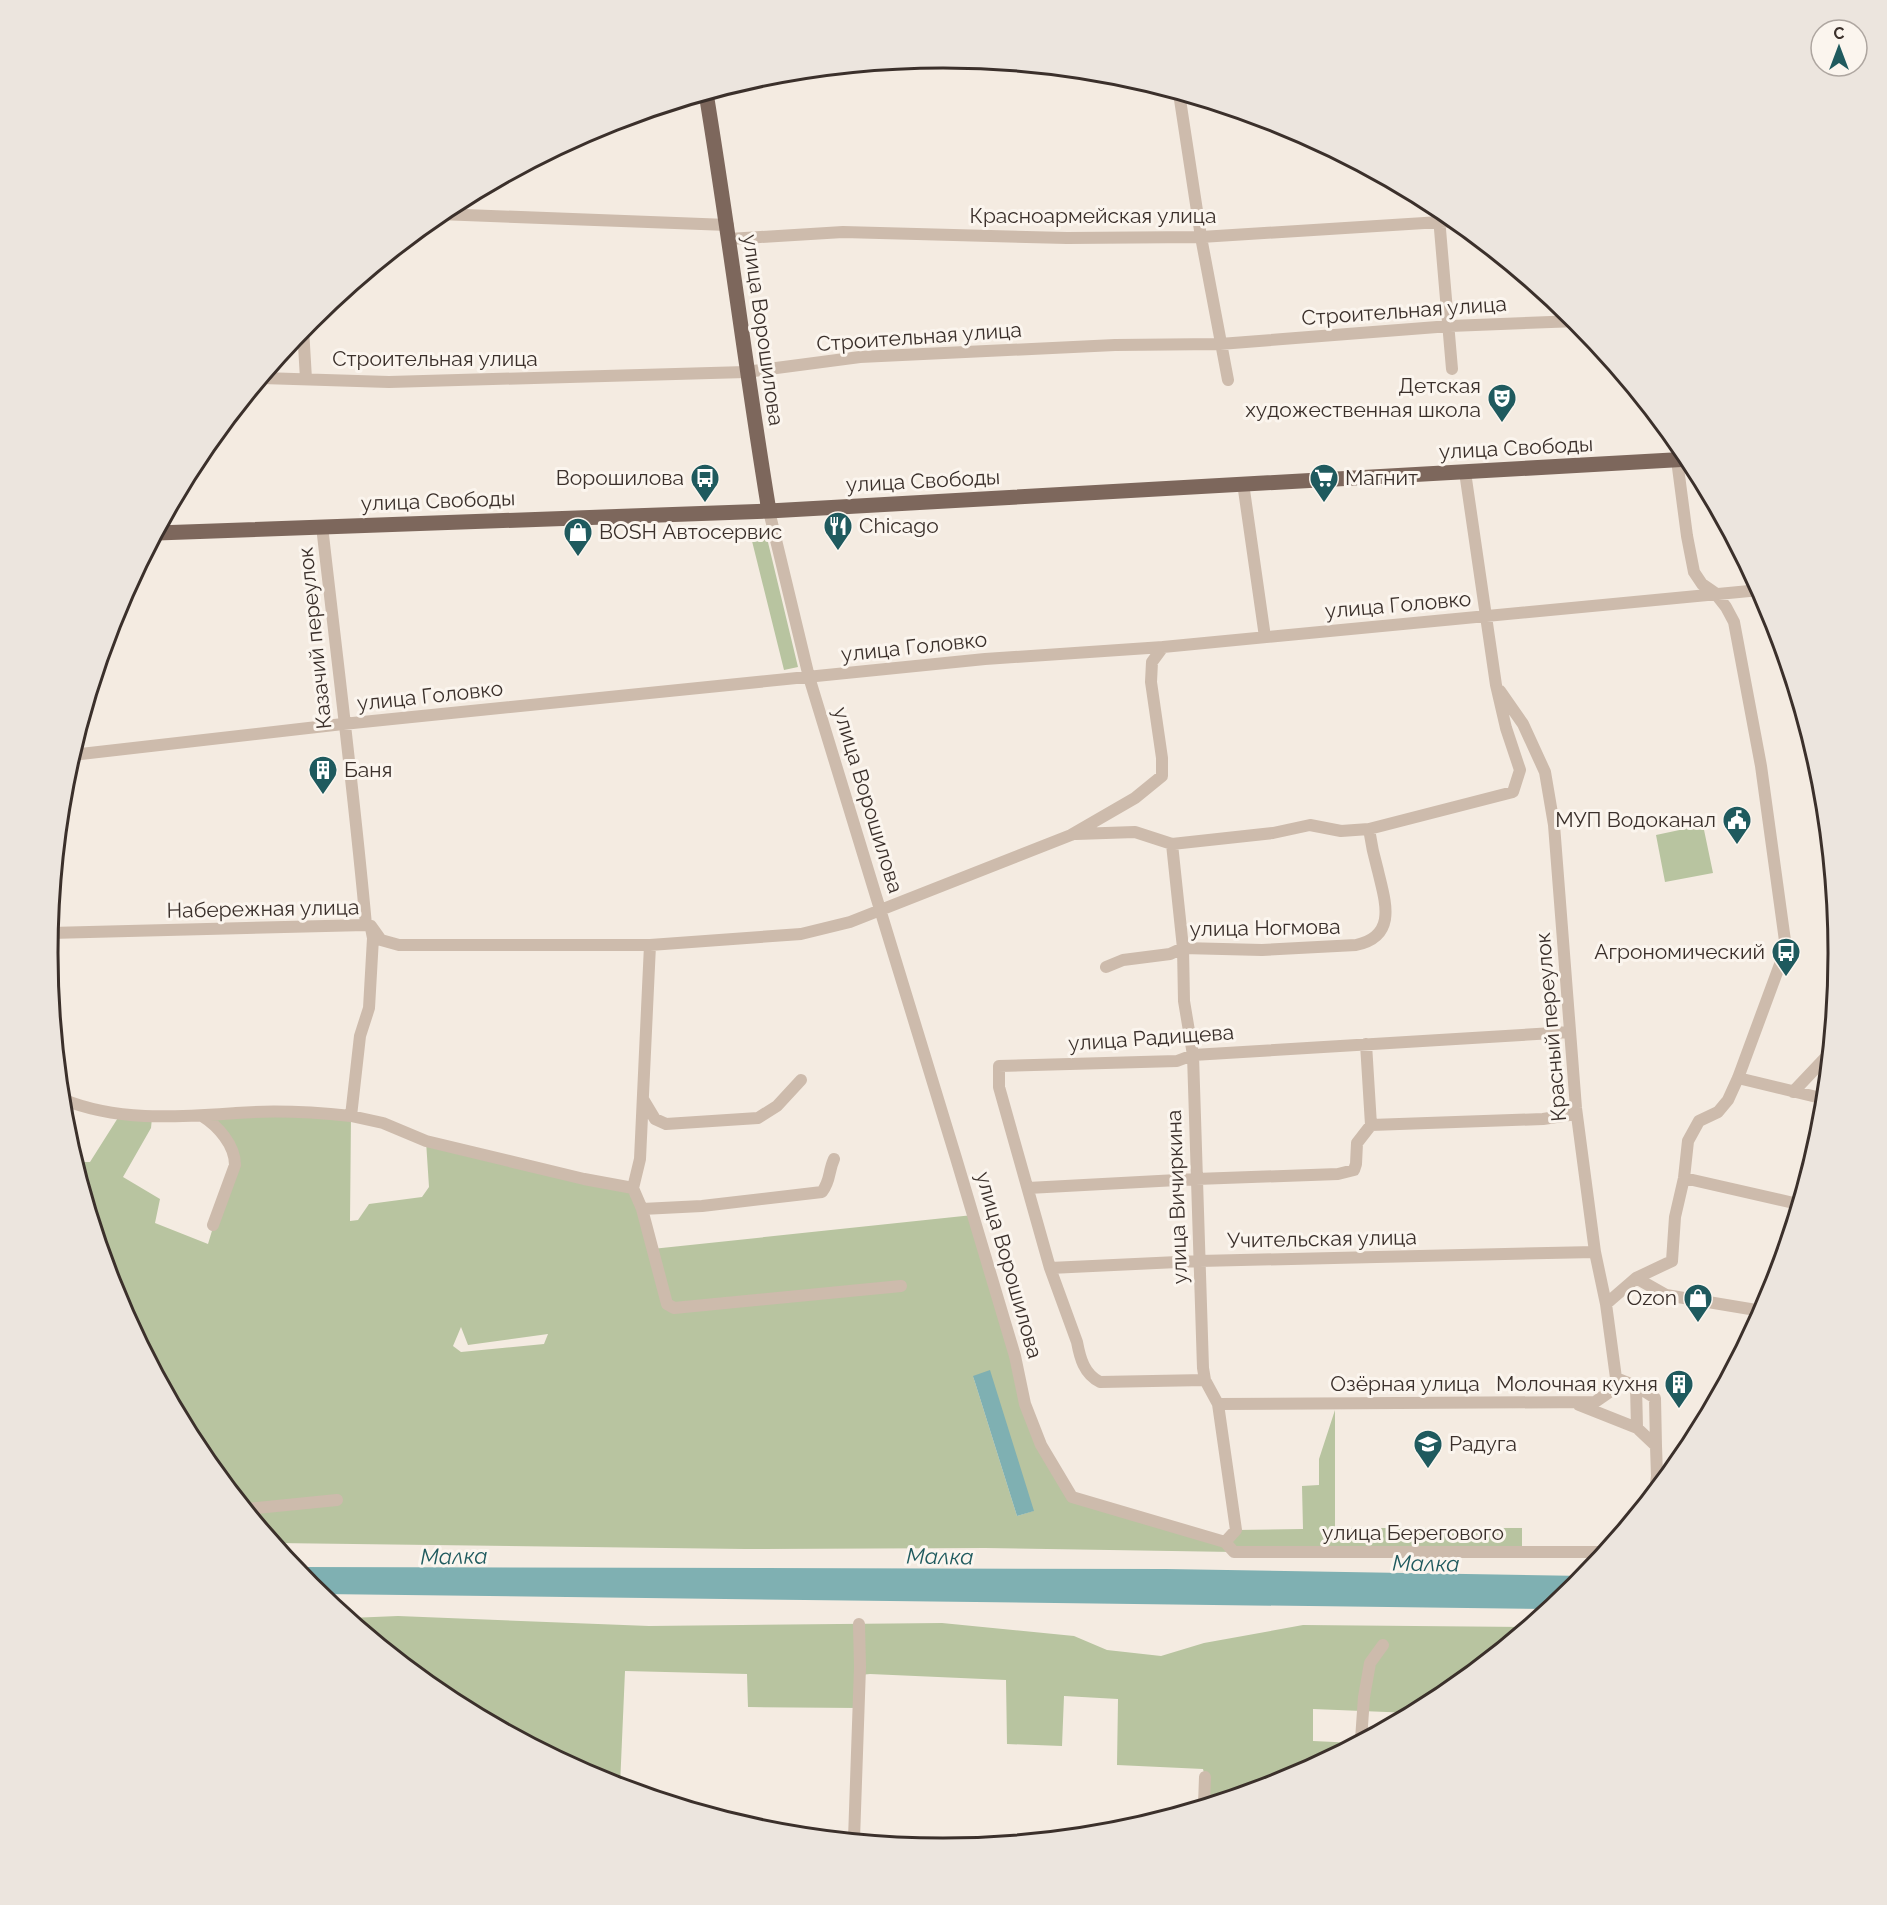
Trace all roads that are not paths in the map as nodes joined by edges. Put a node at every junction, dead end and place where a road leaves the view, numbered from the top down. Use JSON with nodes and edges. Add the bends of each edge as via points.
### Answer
{"nodes":[{"id":1,"x":706,"y":100,"type":"edge"},
{"id":2,"x":1180,"y":100,"type":"edge"},
{"id":3,"x":455,"y":215,"type":"edge"},
{"id":4,"x":1439,"y":220,"type":"edge"},
{"id":5,"x":1443,"y":222,"type":"edge"},
{"id":6,"x":1439,"y":223,"type":"junction"},
{"id":7,"x":728,"y":232,"type":"junction"},
{"id":8,"x":1201,"y":237,"type":"junction"},
{"id":9,"x":1563,"y":322,"type":"edge"},
{"id":10,"x":1449,"y":327,"type":"junction"},
{"id":11,"x":304,"y":342,"type":"edge"},
{"id":12,"x":1220,"y":344,"type":"junction"},
{"id":13,"x":1452,"y":369,"type":"dead end"},
{"id":14,"x":746,"y":372,"type":"junction"},
{"id":15,"x":270,"y":378,"type":"edge"},
{"id":16,"x":306,"y":379,"type":"junction"},
{"id":17,"x":1228,"y":380,"type":"dead end"},
{"id":18,"x":1678,"y":459,"type":"edge"},
{"id":19,"x":1684,"y":470,"type":"edge"},
{"id":20,"x":1466,"y":472,"type":"junction"},
{"id":21,"x":1243,"y":483,"type":"junction"},
{"id":22,"x":769,"y":511,"type":"junction"},
{"id":23,"x":322,"y":526,"type":"junction"},
{"id":24,"x":165,"y":533,"type":"edge"},
{"id":25,"x":1750,"y":591,"type":"edge"},
{"id":26,"x":1715,"y":593,"type":"junction"},
{"id":27,"x":1485,"y":616,"type":"junction"},
{"id":28,"x":1265,"y":637,"type":"junction"},
{"id":29,"x":1163,"y":647,"type":"junction"},
{"id":30,"x":809,"y":677,"type":"junction"},
{"id":31,"x":1496,"y":685,"type":"junction"},
{"id":32,"x":343,"y":724,"type":"junction"},
{"id":33,"x":82,"y":754,"type":"edge"},
{"id":34,"x":1513,"y":792,"type":"joint"},
{"id":35,"x":1369,"y":829,"type":"junction"},
{"id":36,"x":1071,"y":835,"type":"junction"},
{"id":37,"x":1172,"y":844,"type":"junction"},
{"id":38,"x":880,"y":911,"type":"junction"},
{"id":39,"x":368,"y":925,"type":"junction"},
{"id":40,"x":59,"y":933,"type":"edge"},
{"id":41,"x":650,"y":945,"type":"junction"},
{"id":42,"x":1183,"y":948,"type":"junction"},
{"id":43,"x":1106,"y":967,"type":"dead end"},
{"id":44,"x":1570,"y":1032,"type":"junction"},
{"id":45,"x":1366,"y":1044,"type":"junction"},
{"id":46,"x":1193,"y":1055,"type":"junction"},
{"id":47,"x":1822,"y":1062,"type":"edge"},
{"id":48,"x":1738,"y":1078,"type":"junction"},
{"id":49,"x":801,"y":1080,"type":"dead end"},
{"id":50,"x":1793,"y":1092,"type":"junction"},
{"id":51,"x":643,"y":1098,"type":"junction"},
{"id":52,"x":1816,"y":1098,"type":"edge"},
{"id":53,"x":72,"y":1103,"type":"edge"},
{"id":54,"x":1576,"y":1114,"type":"junction"},
{"id":55,"x":202,"y":1116,"type":"junction"},
{"id":56,"x":351,"y":1116,"type":"junction"},
{"id":57,"x":1371,"y":1125,"type":"junction"},
{"id":58,"x":834,"y":1159,"type":"dead end"},
{"id":59,"x":1684,"y":1178,"type":"junction"},
{"id":60,"x":1196,"y":1179,"type":"junction"},
{"id":61,"x":633,"y":1188,"type":"junction"},
{"id":62,"x":1028,"y":1188,"type":"junction"},
{"id":63,"x":1792,"y":1203,"type":"edge"},
{"id":64,"x":642,"y":1209,"type":"junction"},
{"id":65,"x":213,"y":1226,"type":"dead end"},
{"id":66,"x":1595,"y":1252,"type":"junction"},
{"id":67,"x":1199,"y":1262,"type":"junction"},
{"id":68,"x":1050,"y":1268,"type":"junction"},
{"id":69,"x":1636,"y":1278,"type":"junction"},
{"id":70,"x":901,"y":1286,"type":"dead end"},
{"id":71,"x":1606,"y":1304,"type":"junction"},
{"id":72,"x":1753,"y":1309,"type":"edge"},
{"id":73,"x":1616,"y":1378,"type":"junction"},
{"id":74,"x":1205,"y":1380,"type":"junction"},
{"id":75,"x":1636,"y":1386,"type":"junction"},
{"id":76,"x":1570,"y":1402,"type":"junction"},
{"id":77,"x":1218,"y":1404,"type":"junction"},
{"id":78,"x":1637,"y":1428,"type":"junction"},
{"id":79,"x":1656,"y":1446,"type":"junction"},
{"id":80,"x":1657,"y":1475,"type":"edge"},
{"id":81,"x":1072,"y":1497,"type":"joint"},
{"id":82,"x":337,"y":1500,"type":"dead end"},
{"id":83,"x":255,"y":1508,"type":"edge"},
{"id":84,"x":1225,"y":1542,"type":"junction"},
{"id":85,"x":1594,"y":1552,"type":"edge"},
{"id":86,"x":859,"y":1624,"type":"dead end"},
{"id":87,"x":1383,"y":1645,"type":"dead end"},
{"id":88,"x":1362,"y":1732,"type":"edge"},
{"id":89,"x":1205,"y":1777,"type":"dead end"},
{"id":90,"x":1204,"y":1798,"type":"edge"},
{"id":91,"x":854,"y":1833,"type":"edge"}],
"edges":[{"from":1,"to":7,"type":"main road","name":"улица Ворошилова"},
{"from":2,"to":8,"type":"street"},
{"from":3,"to":7,"type":"street","name":"Красноармейская улица"},
{"from":4,"to":6,"type":"street"},
{"from":5,"to":6,"type":"street","name":"Красноармейская улица"},
{"from":6,"to":8,"type":"street","name":"Красноармейская улица"},
{"from":6,"to":10,"type":"street"},
{"from":7,"to":8,"type":"street","name":"Красноармейская улица"},
{"from":7,"to":14,"type":"main road","name":"улица Ворошилова"},
{"from":8,"to":12,"type":"street"},
{"from":9,"to":10,"type":"street","name":"Строительная улица"},
{"from":10,"to":12,"type":"street","name":"Строительная улица"},
{"from":10,"to":13,"type":"street"},
{"from":11,"to":16,"type":"street"},
{"from":12,"to":14,"type":"street","name":"Строительная улица","via":[[860,357]]},
{"from":12,"to":17,"type":"street"},
{"from":14,"to":16,"type":"street","name":"Строительная улица","via":[[389,382]]},
{"from":14,"to":22,"type":"main road","name":"улица Ворошилова"},
{"from":15,"to":16,"type":"street","name":"Строительная улица"},
{"from":18,"to":20,"type":"main road","name":"улица Свободы"},
{"from":19,"to":26,"type":"street","via":[[1687,536],[1694,572]]},
{"from":20,"to":21,"type":"main road","name":"улица Свободы"},
{"from":20,"to":27,"type":"street","name":"Красный переулок"},
{"from":21,"to":22,"type":"main road","name":"улица Свободы"},
{"from":21,"to":28,"type":"street"},
{"from":22,"to":23,"type":"main road","name":"улица Свободы"},
{"from":22,"to":30,"type":"street","name":"улица Ворошилова"},
{"from":23,"to":24,"type":"main road","name":"улица Свободы"},
{"from":23,"to":32,"type":"street","name":"Казачий переулок"},
{"from":25,"to":26,"type":"street","name":"улица Головко"},
{"from":26,"to":27,"type":"street","name":"улица Головко"},
{"from":26,"to":48,"type":"street","via":[[1734,622],[1743,665],[1786,948]]},
{"from":27,"to":28,"type":"street","name":"улица Головко"},
{"from":27,"to":31,"type":"street","name":"Красный переулок"},
{"from":28,"to":29,"type":"street","name":"улица Головко"},
{"from":29,"to":30,"type":"street","name":"улица Головко","via":[[985,659]]},
{"from":29,"to":36,"type":"street","name":"Набережная улица","via":[[1152,662],[1151,682],[1162,776],[1135,798]]},
{"from":30,"to":32,"type":"street","name":"улица Головко"},
{"from":30,"to":38,"type":"street","name":"улица Ворошилова"},
{"from":31,"to":34,"type":"street","name":"Красный переулок","via":[[1520,770]]},
{"from":31,"to":44,"type":"street","name":"Красный переулок","via":[[1523,724],[1545,772],[1554,825]]},
{"from":32,"to":33,"type":"street","name":"улица Головко"},
{"from":32,"to":39,"type":"street","name":"Казачий переулок"},
{"from":34,"to":35,"type":"street","name":"Набережная улица"},
{"from":35,"to":37,"type":"street","name":"Набережная улица","via":[[1341,831],[1310,825]]},
{"from":35,"to":42,"type":"street","name":"улица Ногмова","via":[[1387,906],[1376,937],[1356,945],[1262,950]]},
{"from":36,"to":37,"type":"street","name":"Набережная улица","via":[[1135,832]]},
{"from":36,"to":38,"type":"street","name":"Набережная улица"},
{"from":37,"to":42,"type":"street","name":"улица Вичиркина"},
{"from":38,"to":41,"type":"street","name":"Набережная улица","via":[[801,934]]},
{"from":38,"to":81,"type":"street","name":"улица Ворошилова","via":[[1015,1356],[1024,1404],[1041,1445]]},
{"from":39,"to":40,"type":"street","name":"Набережная улица"},
{"from":39,"to":41,"type":"street","name":"Набережная улица","via":[[381,940],[399,945]]},
{"from":39,"to":56,"type":"street","name":"Казачий переулок","via":[[373,939],[369,1008],[360,1036]]},
{"from":41,"to":51,"type":"street"},
{"from":42,"to":43,"type":"street","name":"улица Ногмова"},
{"from":42,"to":46,"type":"street","name":"улица Вичиркина","via":[[1184,1001]]},
{"from":44,"to":45,"type":"street","name":"улица Радищева"},
{"from":44,"to":54,"type":"street","name":"Красный переулок"},
{"from":45,"to":46,"type":"street","name":"улица Радищева"},
{"from":45,"to":57,"type":"street"},
{"from":46,"to":60,"type":"street","name":"улица Вичиркина"},
{"from":46,"to":62,"type":"street","name":"улица Радищева","via":[[1177,1061],[999,1066],[999,1087]]},
{"from":47,"to":50,"type":"street"},
{"from":48,"to":50,"type":"street"},
{"from":48,"to":59,"type":"street","via":[[1728,1100],[1718,1112],[1699,1121],[1688,1141]]},
{"from":49,"to":51,"type":"street","via":[[777,1106],[758,1118],[666,1124],[655,1119]]},
{"from":50,"to":52,"type":"street"},
{"from":51,"to":61,"type":"street","via":[[640,1159]]},
{"from":53,"to":55,"type":"street","via":[[152,1118]]},
{"from":54,"to":57,"type":"street","via":[[1543,1119]]},
{"from":54,"to":66,"type":"street","name":"Красный переулок"},
{"from":55,"to":56,"type":"street","via":[[316,1112]]},
{"from":55,"to":65,"type":"street","via":[[216,1125],[235,1154],[235,1165]]},
{"from":56,"to":61,"type":"street","via":[[383,1123],[426,1141]]},
{"from":57,"to":60,"type":"street","via":[[1357,1143],[1356,1164],[1348,1173]]},
{"from":58,"to":64,"type":"street","via":[[822,1192]]},
{"from":59,"to":63,"type":"street"},
{"from":59,"to":69,"type":"street","via":[[1672,1261]]},
{"from":60,"to":62,"type":"street"},
{"from":60,"to":67,"type":"street","name":"улица Вичиркина"},
{"from":61,"to":64,"type":"street"},
{"from":62,"to":68,"type":"street","name":"улица Радищева"},
{"from":64,"to":70,"type":"street","via":[[667,1304],[674,1308]]},
{"from":66,"to":67,"type":"street","name":"Учительская улица"},
{"from":66,"to":71,"type":"street","name":"Красный переулок"},
{"from":67,"to":68,"type":"street","name":"Учительская улица"},
{"from":67,"to":74,"type":"street","name":"улица Вичиркина"},
{"from":68,"to":74,"type":"street","name":"улица Радищева","via":[[1091,1377],[1100,1382]]},
{"from":69,"to":71,"type":"street"},
{"from":69,"to":72,"type":"street","via":[[1666,1295]]},
{"from":71,"to":73,"type":"street","name":"Красный переулок"},
{"from":73,"to":75,"type":"street"},
{"from":73,"to":76,"type":"street","name":"Озёрная улица","via":[[1608,1393],[1595,1402]]},
{"from":74,"to":77,"type":"street","name":"улица Вичиркина"},
{"from":75,"to":78,"type":"street"},
{"from":75,"to":79,"type":"street","via":[[1655,1398]]},
{"from":76,"to":77,"type":"street","name":"Озёрная улица"},
{"from":76,"to":78,"type":"street"},
{"from":77,"to":84,"type":"street","name":"улица Вичиркина","via":[[1236,1530]]},
{"from":78,"to":79,"type":"street"},
{"from":79,"to":80,"type":"street"},
{"from":81,"to":84,"type":"street","name":"улица Берегового"},
{"from":82,"to":83,"type":"street"},
{"from":84,"to":85,"type":"street","name":"улица Берегового","via":[[1234,1552]]},
{"from":86,"to":91,"type":"street"},
{"from":87,"to":88,"type":"street","via":[[1370,1663]]},
{"from":89,"to":90,"type":"street"}]}
